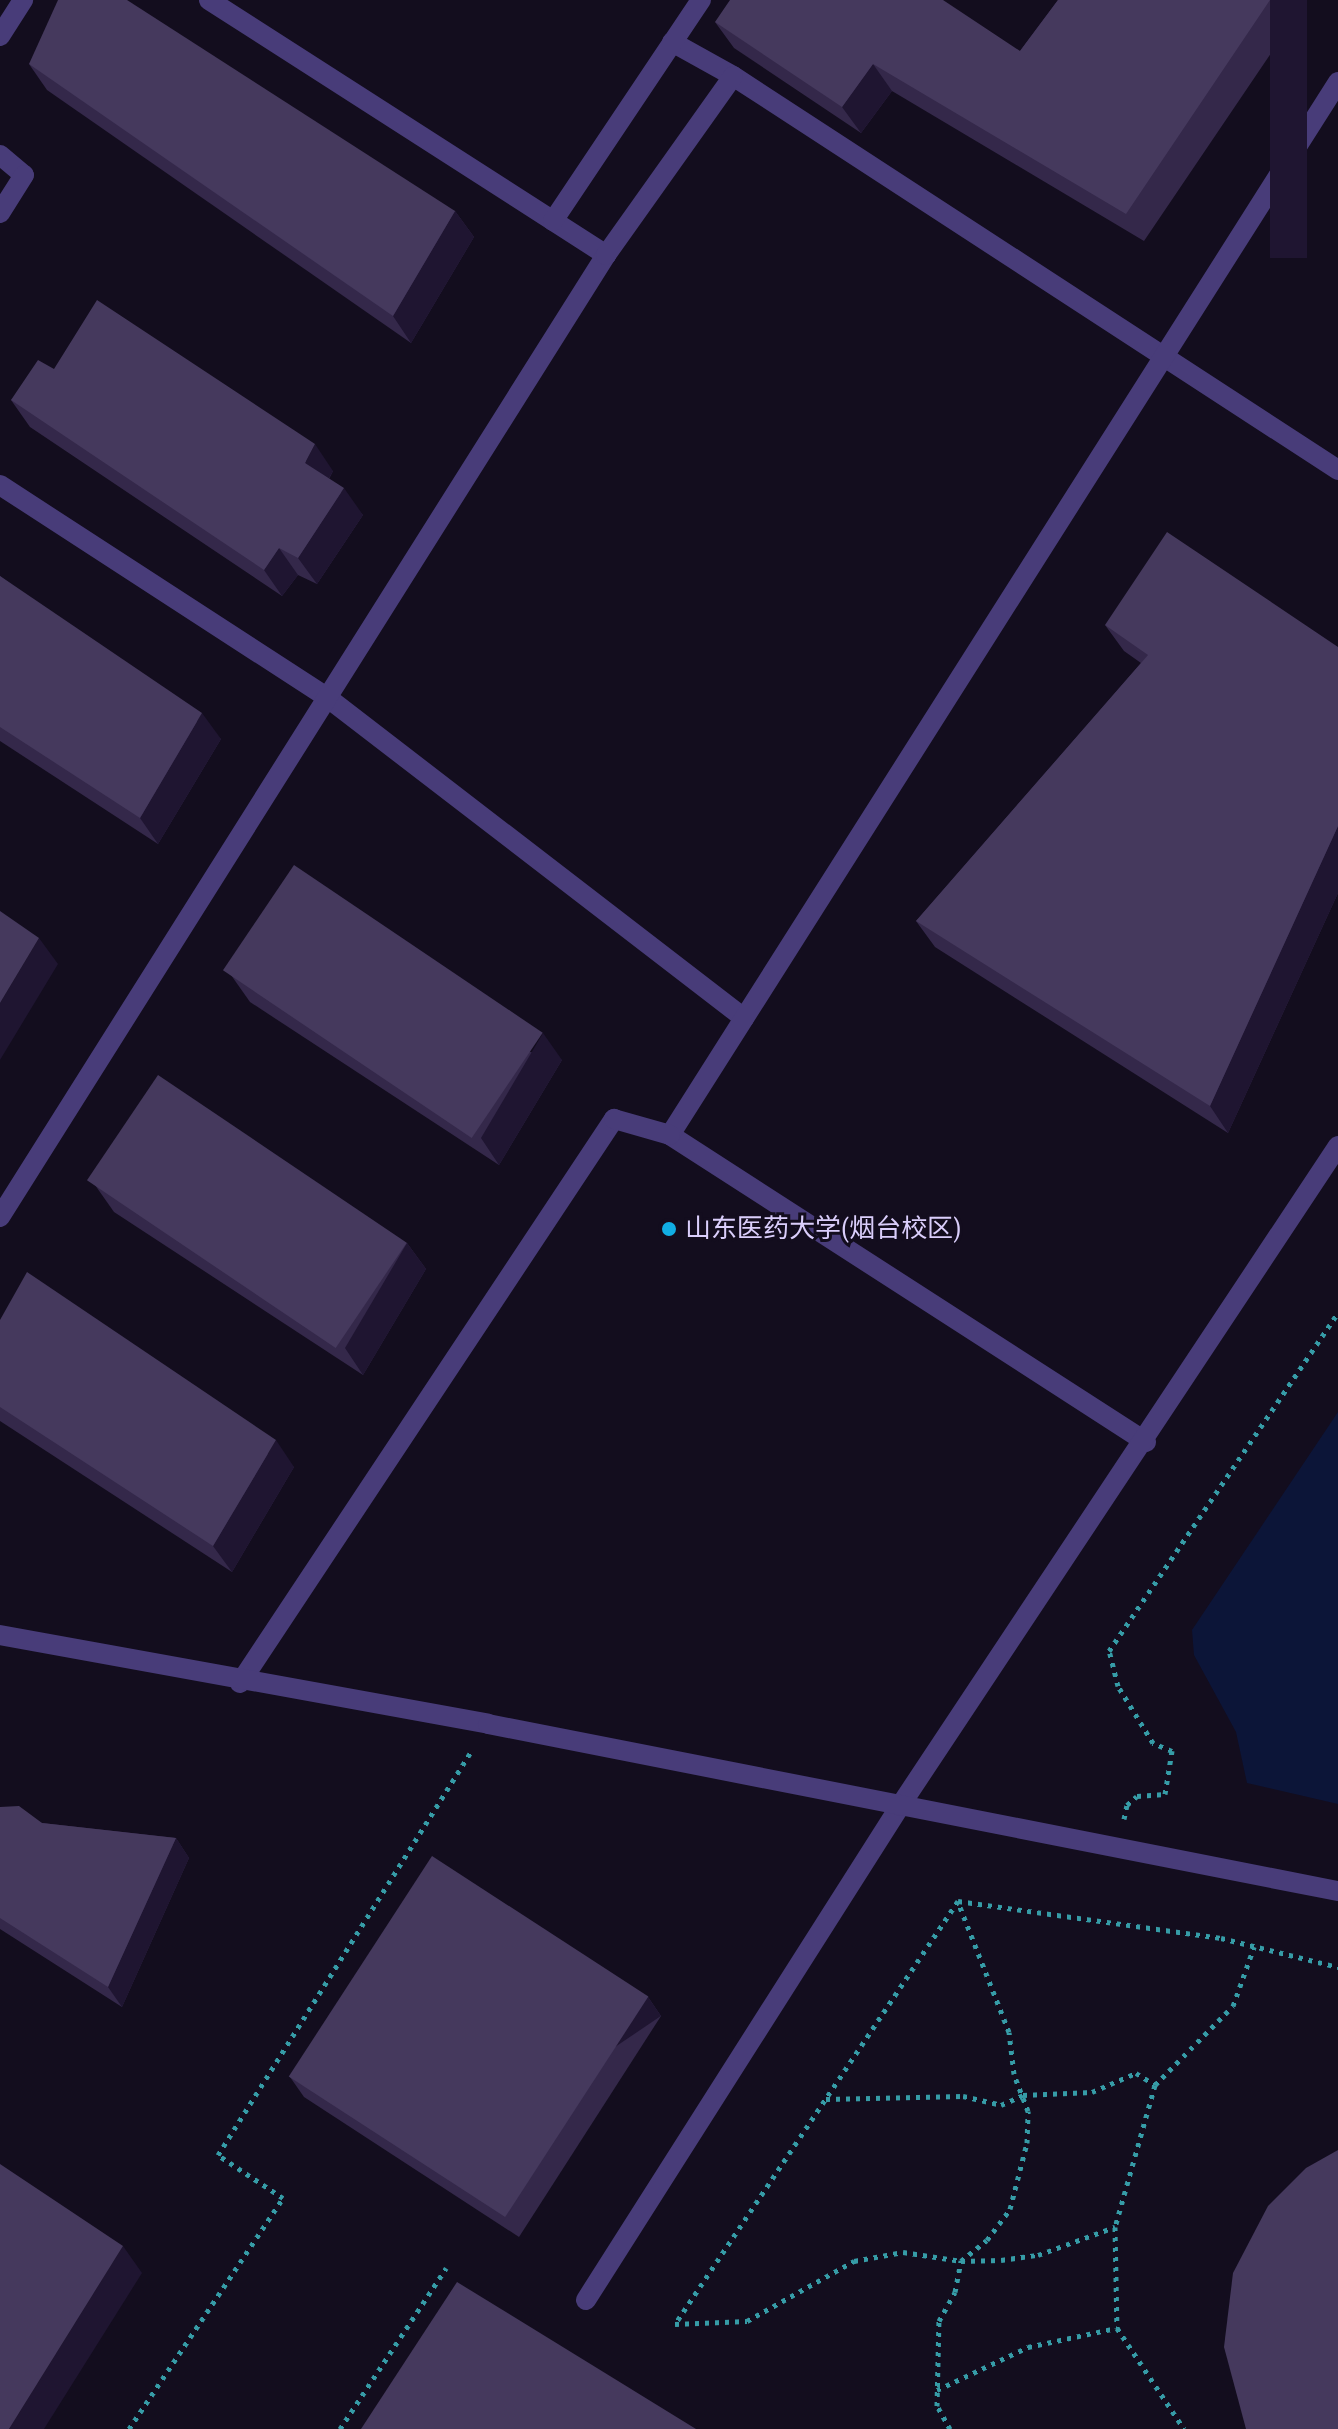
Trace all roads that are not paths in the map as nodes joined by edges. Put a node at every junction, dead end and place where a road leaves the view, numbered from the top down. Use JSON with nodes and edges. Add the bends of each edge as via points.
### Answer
{"nodes":[{"id":1,"x":23,"y":0,"type":"edge"},
{"id":2,"x":209,"y":0,"type":"edge"},
{"id":3,"x":701,"y":0,"type":"edge"},
{"id":4,"x":0,"y":36,"type":"edge"},
{"id":5,"x":672,"y":42,"type":"junction"},
{"id":6,"x":733,"y":76,"type":"junction"},
{"id":7,"x":1338,"y":82,"type":"edge"},
{"id":8,"x":0,"y":155,"type":"edge"},
{"id":9,"x":0,"y":213,"type":"edge"},
{"id":10,"x":553,"y":221,"type":"junction"},
{"id":11,"x":606,"y":255,"type":"junction"},
{"id":12,"x":1165,"y":356,"type":"junction"},
{"id":13,"x":1338,"y":470,"type":"edge"},
{"id":14,"x":0,"y":485,"type":"edge"},
{"id":15,"x":328,"y":698,"type":"junction"},
{"id":16,"x":744,"y":1018,"type":"junction"},
{"id":17,"x":670,"y":1135,"type":"junction"},
{"id":18,"x":1338,"y":1146,"type":"edge"},
{"id":19,"x":0,"y":1217,"type":"edge"},
{"id":20,"x":1146,"y":1442,"type":"junction"},
{"id":21,"x":0,"y":1635,"type":"edge"},
{"id":22,"x":240,"y":1683,"type":"junction"},
{"id":23,"x":900,"y":1806,"type":"junction"},
{"id":24,"x":1338,"y":1891,"type":"edge"},
{"id":25,"x":586,"y":2300,"type":"dead end"}],
"edges":[{"from":1,"to":4,"type":"street"},
{"from":2,"to":10,"type":"street"},
{"from":3,"to":5,"type":"street"},
{"from":5,"to":6,"type":"street"},
{"from":5,"to":10,"type":"street"},
{"from":6,"to":11,"type":"street"},
{"from":6,"to":12,"type":"street"},
{"from":7,"to":12,"type":"street"},
{"from":8,"to":9,"type":"street","via":[[24,175]]},
{"from":10,"to":11,"type":"street"},
{"from":11,"to":15,"type":"street"},
{"from":12,"to":13,"type":"street"},
{"from":12,"to":16,"type":"street"},
{"from":14,"to":15,"type":"street"},
{"from":15,"to":16,"type":"street"},
{"from":15,"to":19,"type":"street"},
{"from":16,"to":17,"type":"street"},
{"from":17,"to":20,"type":"street"},
{"from":17,"to":22,"type":"street","via":[[614,1119]]},
{"from":18,"to":20,"type":"street"},
{"from":20,"to":23,"type":"street"},
{"from":21,"to":22,"type":"street"},
{"from":22,"to":23,"type":"street","via":[[488,1724]]},
{"from":23,"to":24,"type":"street"},
{"from":23,"to":25,"type":"street"}]}
